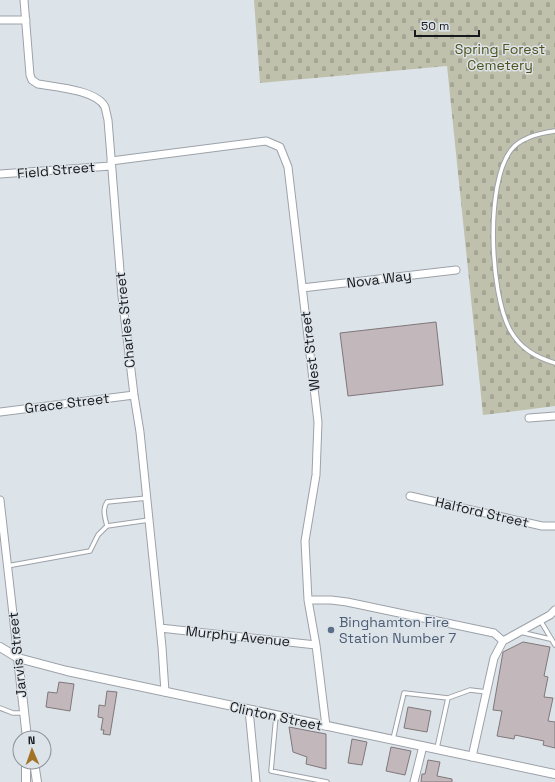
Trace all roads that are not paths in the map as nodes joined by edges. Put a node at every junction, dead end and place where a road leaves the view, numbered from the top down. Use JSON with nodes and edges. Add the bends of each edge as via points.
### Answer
{"nodes":[{"id":1,"x":24,"y":0,"type":"edge"},
{"id":2,"x":0,"y":20,"type":"edge"},
{"id":3,"x":26,"y":20,"type":"junction"},
{"id":4,"x":555,"y":131,"type":"edge"},
{"id":5,"x":111,"y":163,"type":"junction"},
{"id":6,"x":0,"y":174,"type":"edge"},
{"id":7,"x":456,"y":270,"type":"dead end"},
{"id":8,"x":302,"y":288,"type":"junction"},
{"id":9,"x":555,"y":363,"type":"edge"},
{"id":10,"x":134,"y":395,"type":"junction"},
{"id":11,"x":0,"y":412,"type":"edge"},
{"id":12,"x":555,"y":416,"type":"edge"},
{"id":13,"x":529,"y":418,"type":"dead end"},
{"id":14,"x":410,"y":496,"type":"dead end"},
{"id":15,"x":146,"y":498,"type":"junction"},
{"id":16,"x":0,"y":500,"type":"edge"},
{"id":17,"x":1,"y":520,"type":"edge"},
{"id":18,"x":149,"y":520,"type":"junction"},
{"id":19,"x":107,"y":526,"type":"junction"},
{"id":20,"x":555,"y":526,"type":"edge"},
{"id":21,"x":3,"y":548,"type":"edge"},
{"id":22,"x":8,"y":566,"type":"junction"},
{"id":23,"x":308,"y":600,"type":"junction"},
{"id":24,"x":555,"y":610,"type":"edge"},
{"id":25,"x":540,"y":620,"type":"junction"},
{"id":26,"x":160,"y":628,"type":"junction"},
{"id":27,"x":520,"y":632,"type":"junction"},
{"id":28,"x":550,"y":639,"type":"junction"},
{"id":29,"x":503,"y":641,"type":"junction"},
{"id":30,"x":316,"y":645,"type":"junction"},
{"id":31,"x":555,"y":645,"type":"edge"},
{"id":32,"x":0,"y":647,"type":"edge"},
{"id":33,"x":18,"y":658,"type":"junction"},
{"id":34,"x":164,"y":692,"type":"junction"},
{"id":35,"x":487,"y":692,"type":"junction"},
{"id":36,"x":448,"y":698,"type":"junction"},
{"id":37,"x":0,"y":704,"type":"edge"},
{"id":38,"x":1,"y":709,"type":"edge"},
{"id":39,"x":249,"y":710,"type":"junction"},
{"id":40,"x":24,"y":713,"type":"junction"},
{"id":41,"x":276,"y":716,"type":"junction"},
{"id":42,"x":326,"y":726,"type":"junction"},
{"id":43,"x":26,"y":730,"type":"edge"},
{"id":44,"x":392,"y":740,"type":"junction"},
{"id":45,"x":423,"y":746,"type":"junction"},
{"id":46,"x":437,"y":749,"type":"junction"},
{"id":47,"x":472,"y":757,"type":"junction"},
{"id":48,"x":26,"y":770,"type":"edge"},
{"id":49,"x":36,"y":770,"type":"edge"},
{"id":50,"x":555,"y":774,"type":"edge"},
{"id":51,"x":26,"y":782,"type":"edge"},
{"id":52,"x":38,"y":782,"type":"edge"},
{"id":53,"x":256,"y":782,"type":"edge"},
{"id":54,"x":327,"y":782,"type":"edge"},
{"id":55,"x":414,"y":782,"type":"edge"}],
"edges":[{"from":1,"to":3,"type":"street","name":"Charles Street"},
{"from":2,"to":3,"type":"street"},
{"from":3,"to":5,"type":"street","name":"Charles Street","via":[[32,80],[38,84],[86,94],[100,101],[108,120]]},
{"from":4,"to":9,"type":"lane","via":[[533,136],[519,142],[512,149],[500,174],[495,197],[494,227],[498,288],[504,316],[522,345],[532,354]]},
{"from":5,"to":6,"type":"street","name":"Field Street"},
{"from":5,"to":8,"type":"street","name":"West Street","via":[[266,141],[280,146],[288,167]]},
{"from":5,"to":10,"type":"street","name":"Charles Street","via":[[122,296]]},
{"from":7,"to":8,"type":"street","name":"Nova Way"},
{"from":8,"to":23,"type":"street","name":"West Street","via":[[318,422],[316,475],[305,541]]},
{"from":10,"to":11,"type":"street","name":"Grace Street"},
{"from":10,"to":15,"type":"street","name":"Charles Street"},
{"from":12,"to":13,"type":"street"},
{"from":14,"to":20,"type":"street","name":"Halford Street","via":[[542,526]]},
{"from":15,"to":18,"type":"street","name":"Charles Street"},
{"from":15,"to":19,"type":"lane","via":[[107,502],[104,512]]},
{"from":16,"to":17,"type":"street","name":"Jarvis Street"},
{"from":17,"to":21,"type":"street","name":"Jarvis Street"},
{"from":18,"to":19,"type":"lane"},
{"from":18,"to":26,"type":"street","name":"Charles Street"},
{"from":19,"to":22,"type":"lane","via":[[98,535],[90,551]]},
{"from":21,"to":22,"type":"street","name":"Jarvis Street"},
{"from":22,"to":33,"type":"street","name":"Jarvis Street"},
{"from":23,"to":29,"type":"street","via":[[347,602],[494,633]]},
{"from":23,"to":30,"type":"street","name":"West Street"},
{"from":24,"to":25,"type":"street"},
{"from":25,"to":27,"type":"street"},
{"from":25,"to":28,"type":"lane"},
{"from":26,"to":30,"type":"street","name":"Murphy Avenue"},
{"from":26,"to":34,"type":"street","name":"Charles Street"},
{"from":27,"to":28,"type":"lane"},
{"from":27,"to":29,"type":"street"},
{"from":28,"to":31,"type":"lane"},
{"from":29,"to":35,"type":"street","via":[[494,658]]},
{"from":30,"to":42,"type":"street","name":"West Street"},
{"from":32,"to":33,"type":"street","name":"Clinton Street"},
{"from":33,"to":34,"type":"street","name":"Clinton Street","via":[[67,672]]},
{"from":33,"to":40,"type":"street","name":"Jarvis Street"},
{"from":34,"to":39,"type":"street","name":"Clinton Street"},
{"from":35,"to":36,"type":"lane","via":[[470,690]]},
{"from":35,"to":47,"type":"street"},
{"from":36,"to":44,"type":"lane","via":[[404,693]]},
{"from":36,"to":46,"type":"lane"},
{"from":37,"to":38,"type":"lane"},
{"from":38,"to":40,"type":"lane"},
{"from":39,"to":41,"type":"street","name":"Clinton Street"},
{"from":39,"to":53,"type":"street"},
{"from":40,"to":43,"type":"street","name":"Jarvis Street"},
{"from":41,"to":42,"type":"street","name":"Clinton Street"},
{"from":41,"to":54,"type":"lane","via":[[271,771]]},
{"from":42,"to":44,"type":"street","name":"Clinton Street"},
{"from":44,"to":45,"type":"street","name":"Clinton Street"},
{"from":45,"to":46,"type":"street","name":"Clinton Street"},
{"from":45,"to":55,"type":"street"},
{"from":46,"to":47,"type":"street","name":"Clinton Street"},
{"from":47,"to":50,"type":"street","name":"Clinton Street"},
{"from":48,"to":51,"type":"street"},
{"from":49,"to":52,"type":"street"}]}
